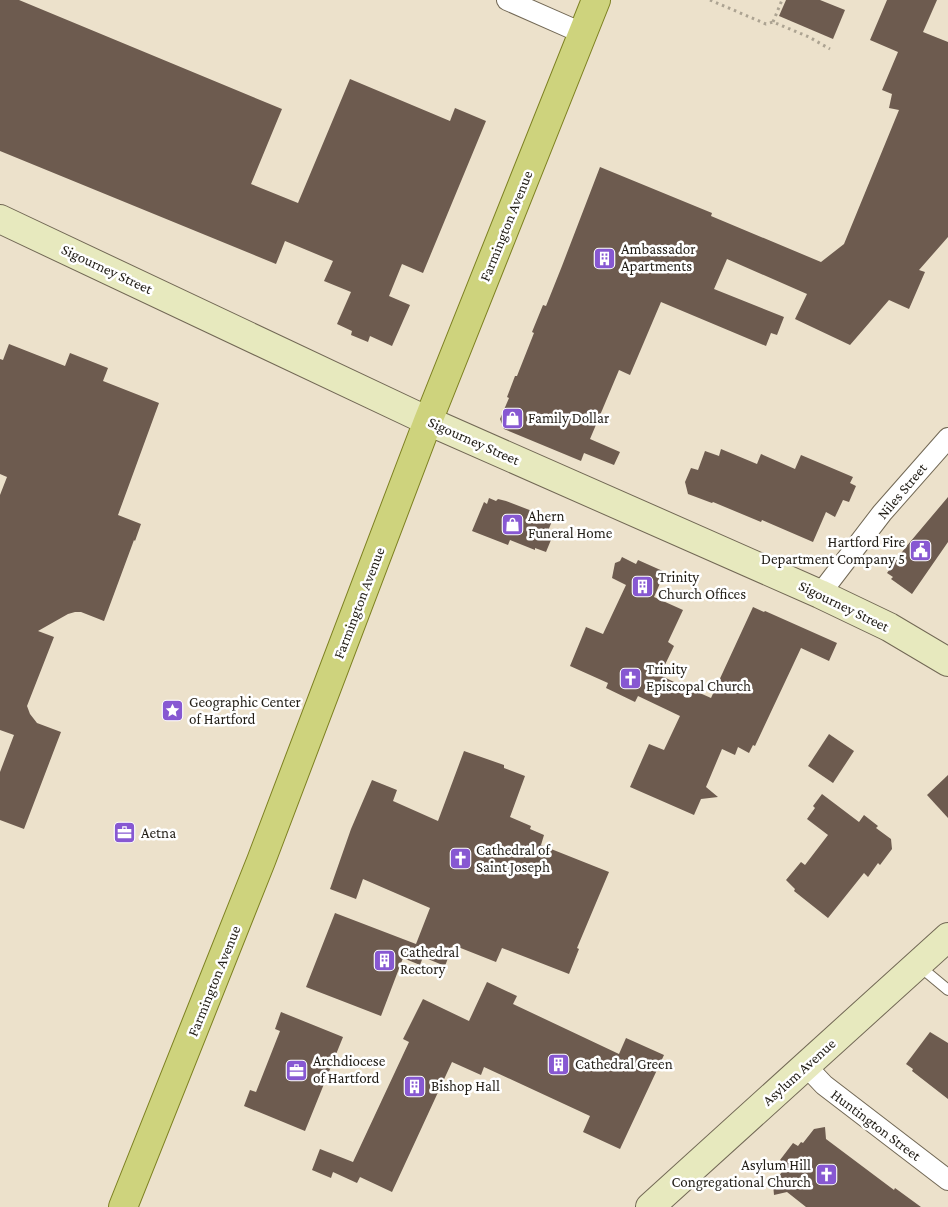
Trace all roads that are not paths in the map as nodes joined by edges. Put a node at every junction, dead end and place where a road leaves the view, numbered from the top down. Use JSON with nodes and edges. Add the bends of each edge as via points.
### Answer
{"nodes":[{"id":1,"x":506,"y":0,"type":"edge"},
{"id":2,"x":596,"y":0,"type":"edge"},
{"id":3,"x":582,"y":33,"type":"junction"},
{"id":4,"x":0,"y":218,"type":"edge"},
{"id":5,"x":428,"y":421,"type":"junction"},
{"id":6,"x":948,"y":438,"type":"edge"},
{"id":7,"x":820,"y":594,"type":"junction"},
{"id":8,"x":948,"y":662,"type":"edge"},
{"id":9,"x":948,"y":937,"type":"edge"},
{"id":10,"x":917,"y":964,"type":"junction"},
{"id":11,"x":948,"y":990,"type":"edge"},
{"id":12,"x":806,"y":1066,"type":"junction"},
{"id":13,"x":948,"y":1180,"type":"edge"},
{"id":14,"x":124,"y":1207,"type":"edge"},
{"id":15,"x":650,"y":1207,"type":"edge"}],
"edges":[{"from":1,"to":3,"type":"street"},
{"from":2,"to":3,"type":"main road","name":"Farmington Avenue"},
{"from":3,"to":5,"type":"main road","name":"Farmington Avenue"},
{"from":4,"to":5,"type":"main road","name":"Sigourney Street"},
{"from":5,"to":7,"type":"main road","name":"Sigourney Street"},
{"from":5,"to":14,"type":"main road","name":"Farmington Avenue","via":[[265,852]]},
{"from":6,"to":7,"type":"street","name":"Niles Street","via":[[882,513]]},
{"from":7,"to":8,"type":"main road","name":"Sigourney Street","via":[[889,627]]},
{"from":9,"to":10,"type":"main road","name":"Asylum Avenue"},
{"from":10,"to":11,"type":"lane"},
{"from":10,"to":12,"type":"main road","name":"Asylum Avenue"},
{"from":12,"to":13,"type":"street","name":"Huntington Street","via":[[824,1085]]},
{"from":12,"to":15,"type":"main road","name":"Asylum Avenue"}]}
